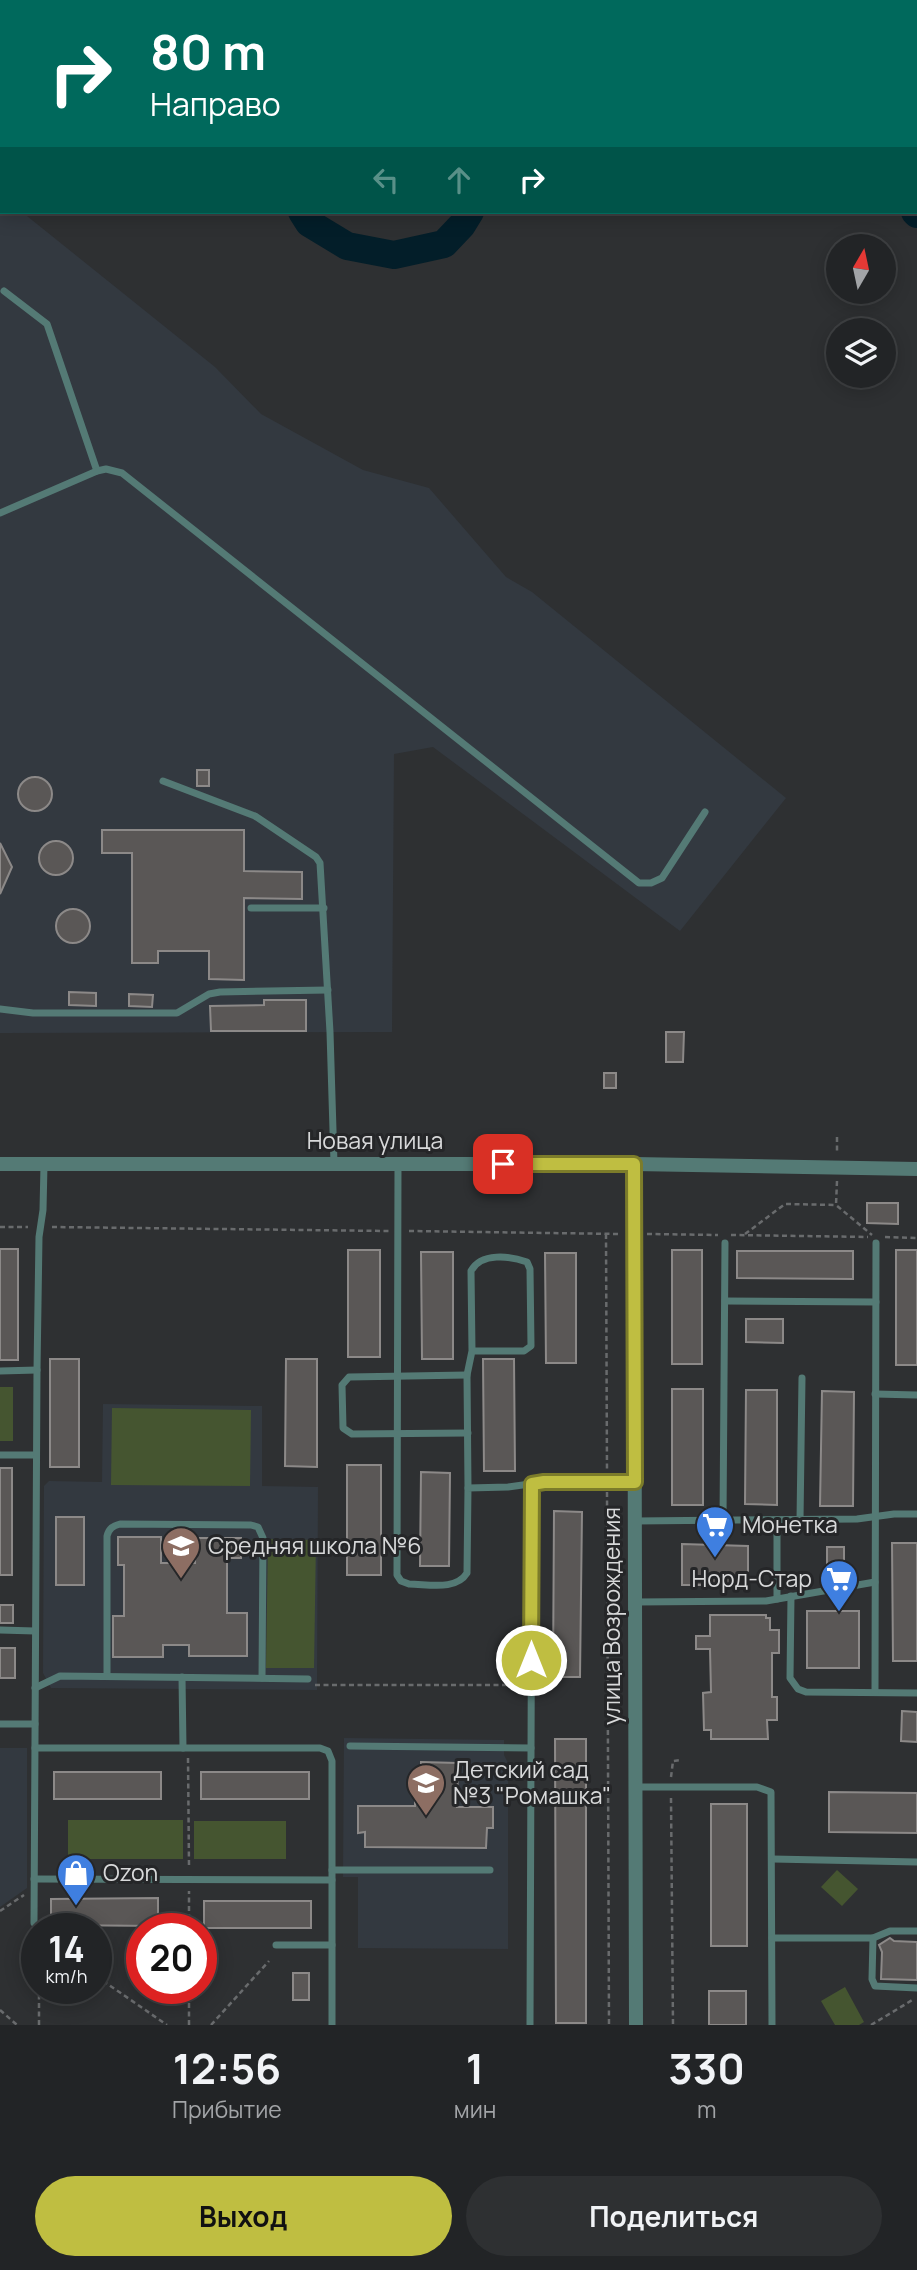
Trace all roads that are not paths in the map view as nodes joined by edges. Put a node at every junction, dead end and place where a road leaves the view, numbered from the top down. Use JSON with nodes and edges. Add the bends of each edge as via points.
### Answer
{"nodes":[{"id":1,"x":4,"y":291,"type":"dead end"},
{"id":2,"x":97,"y":471,"type":"junction"},
{"id":3,"x":0,"y":513,"type":"edge"},
{"id":4,"x":163,"y":782,"type":"dead end"},
{"id":5,"x":705,"y":813,"type":"dead end"},
{"id":6,"x":251,"y":908,"type":"dead end"},
{"id":7,"x":324,"y":908,"type":"junction"},
{"id":8,"x":328,"y":990,"type":"junction"},
{"id":9,"x":0,"y":1009,"type":"edge"},
{"id":10,"x":0,"y":1164,"type":"edge"},
{"id":11,"x":334,"y":1164,"type":"junction"},
{"id":12,"x":398,"y":1164,"type":"junction"},
{"id":13,"x":634,"y":1164,"type":"junction"},
{"id":14,"x":44,"y":1165,"type":"junction"},
{"id":15,"x":917,"y":1169,"type":"edge"},
{"id":16,"x":875,"y":1240,"type":"road end"},
{"id":17,"x":725,"y":1243,"type":"dead end"},
{"id":18,"x":725,"y":1301,"type":"junction"},
{"id":19,"x":876,"y":1302,"type":"junction"},
{"id":20,"x":471,"y":1350,"type":"junction"},
{"id":21,"x":37,"y":1370,"type":"junction"},
{"id":22,"x":0,"y":1371,"type":"edge"},
{"id":23,"x":467,"y":1375,"type":"junction"},
{"id":24,"x":397,"y":1376,"type":"junction"},
{"id":25,"x":802,"y":1378,"type":"dead end"},
{"id":26,"x":875,"y":1395,"type":"junction"},
{"id":27,"x":917,"y":1395,"type":"edge"},
{"id":28,"x":468,"y":1433,"type":"junction"},
{"id":29,"x":396,"y":1434,"type":"junction"},
{"id":30,"x":0,"y":1455,"type":"edge"},
{"id":31,"x":36,"y":1455,"type":"junction"},
{"id":32,"x":635,"y":1482,"type":"junction"},
{"id":33,"x":532,"y":1484,"type":"junction"},
{"id":34,"x":468,"y":1488,"type":"junction"},
{"id":35,"x":917,"y":1514,"type":"edge"},
{"id":36,"x":875,"y":1517,"type":"junction"},
{"id":37,"x":777,"y":1520,"type":"junction"},
{"id":38,"x":800,"y":1520,"type":"junction"},
{"id":39,"x":635,"y":1521,"type":"junction"},
{"id":40,"x":723,"y":1521,"type":"junction"},
{"id":41,"x":875,"y":1582,"type":"junction"},
{"id":42,"x":791,"y":1597,"type":"junction"},
{"id":43,"x":777,"y":1599,"type":"junction"},
{"id":44,"x":635,"y":1602,"type":"junction"},
{"id":45,"x":0,"y":1630,"type":"edge"},
{"id":46,"x":35,"y":1630,"type":"junction"},
{"id":47,"x":107,"y":1676,"type":"junction"},
{"id":48,"x":183,"y":1677,"type":"junction"},
{"id":49,"x":262,"y":1678,"type":"junction"},
{"id":50,"x":308,"y":1679,"type":"road end"},
{"id":51,"x":35,"y":1688,"type":"junction"},
{"id":52,"x":875,"y":1692,"type":"junction"},
{"id":53,"x":917,"y":1693,"type":"edge"},
{"id":54,"x":0,"y":1724,"type":"edge"},
{"id":55,"x":35,"y":1724,"type":"junction"},
{"id":56,"x":350,"y":1746,"type":"dead end"},
{"id":57,"x":35,"y":1748,"type":"junction"},
{"id":58,"x":186,"y":1748,"type":"junction"},
{"id":59,"x":531,"y":1748,"type":"junction"},
{"id":60,"x":636,"y":1787,"type":"junction"},
{"id":61,"x":772,"y":1859,"type":"junction"},
{"id":62,"x":917,"y":1862,"type":"edge"},
{"id":63,"x":332,"y":1870,"type":"junction"},
{"id":64,"x":490,"y":1870,"type":"dead end"},
{"id":65,"x":34,"y":1879,"type":"junction"},
{"id":66,"x":332,"y":1880,"type":"junction"},
{"id":67,"x":34,"y":1913,"type":"edge"},
{"id":68,"x":917,"y":1931,"type":"edge"},
{"id":69,"x":772,"y":1938,"type":"junction"},
{"id":70,"x":873,"y":1938,"type":"junction"},
{"id":71,"x":276,"y":1945,"type":"dead end"},
{"id":72,"x":332,"y":1945,"type":"junction"},
{"id":73,"x":917,"y":1988,"type":"edge"},
{"id":74,"x":332,"y":2025,"type":"edge"},
{"id":75,"x":530,"y":2025,"type":"edge"},
{"id":76,"x":636,"y":2025,"type":"edge"},
{"id":77,"x":772,"y":2025,"type":"edge"}],
"edges":[{"from":1,"to":2,"type":"lane","via":[[47,324]]},
{"from":2,"to":3,"type":"lane"},
{"from":2,"to":5,"type":"lane","via":[[122,473],[639,883],[662,878]]},
{"from":4,"to":7,"type":"lane","via":[[255,816],[316,857],[322,870]]},
{"from":6,"to":7,"type":"lane"},
{"from":7,"to":8,"type":"lane"},
{"from":8,"to":9,"type":"lane","via":[[220,992],[177,1013]]},
{"from":8,"to":11,"type":"lane"},
{"from":10,"to":14,"type":"street","name":"Новая улица"},
{"from":11,"to":12,"type":"street","name":"Новая улица"},
{"from":11,"to":14,"type":"street","name":"Новая улица"},
{"from":12,"to":13,"type":"street","name":"Новая улица"},
{"from":12,"to":24,"type":"lane"},
{"from":13,"to":15,"type":"street","name":"Новая улица"},
{"from":13,"to":32,"type":"street","name":"улица Возрождения"},
{"from":14,"to":21,"type":"lane"},
{"from":16,"to":19,"type":"lane"},
{"from":17,"to":18,"type":"lane"},
{"from":18,"to":19,"type":"lane"},
{"from":18,"to":40,"type":"lane"},
{"from":19,"to":26,"type":"lane"},
{"from":20,"to":20,"type":"lane","via":[[471,1270],[475,1263],[483,1258],[527,1262],[530,1346],[524,1351]]},
{"from":20,"to":23,"type":"lane"},
{"from":21,"to":22,"type":"lane"},
{"from":21,"to":31,"type":"lane"},
{"from":23,"to":24,"type":"lane"},
{"from":23,"to":28,"type":"lane"},
{"from":24,"to":29,"type":"lane"},
{"from":24,"to":29,"type":"lane","via":[[349,1377],[342,1385],[343,1428],[352,1434]]},
{"from":25,"to":38,"type":"lane"},
{"from":26,"to":27,"type":"lane"},
{"from":26,"to":36,"type":"lane"},
{"from":28,"to":29,"type":"lane"},
{"from":28,"to":34,"type":"lane"},
{"from":29,"to":34,"type":"lane","via":[[397,1575],[401,1581],[456,1584],[463,1580],[467,1573]]},
{"from":30,"to":31,"type":"lane"},
{"from":31,"to":46,"type":"lane"},
{"from":32,"to":33,"type":"lane"},
{"from":32,"to":39,"type":"street","name":"улица Возрождения"},
{"from":33,"to":34,"type":"lane"},
{"from":33,"to":59,"type":"lane"},
{"from":35,"to":36,"type":"lane"},
{"from":36,"to":38,"type":"lane"},
{"from":36,"to":41,"type":"lane"},
{"from":37,"to":38,"type":"lane"},
{"from":37,"to":40,"type":"lane"},
{"from":37,"to":43,"type":"lane"},
{"from":39,"to":40,"type":"lane"},
{"from":39,"to":44,"type":"street","name":"улица Возрождения"},
{"from":41,"to":42,"type":"lane"},
{"from":41,"to":52,"type":"lane"},
{"from":42,"to":43,"type":"lane"},
{"from":42,"to":52,"type":"lane","via":[[793,1684],[806,1692]]},
{"from":43,"to":44,"type":"lane"},
{"from":44,"to":60,"type":"street","name":"улица Возрождения"},
{"from":45,"to":46,"type":"lane"},
{"from":46,"to":51,"type":"lane"},
{"from":47,"to":48,"type":"lane"},
{"from":47,"to":49,"type":"lane","via":[[109,1530],[120,1524],[251,1525],[262,1532]]},
{"from":47,"to":51,"type":"lane","via":[[60,1676]]},
{"from":48,"to":49,"type":"lane"},
{"from":48,"to":58,"type":"lane"},
{"from":49,"to":50,"type":"lane"},
{"from":51,"to":55,"type":"lane"},
{"from":52,"to":53,"type":"lane"},
{"from":54,"to":55,"type":"lane"},
{"from":55,"to":57,"type":"lane"},
{"from":56,"to":59,"type":"lane"},
{"from":57,"to":58,"type":"lane"},
{"from":57,"to":65,"type":"lane"},
{"from":58,"to":63,"type":"lane","via":[[328,1751],[332,1761]]},
{"from":59,"to":75,"type":"lane"},
{"from":60,"to":61,"type":"lane","via":[[757,1787],[771,1792]]},
{"from":60,"to":76,"type":"street","name":"улица Возрождения"},
{"from":61,"to":62,"type":"lane"},
{"from":61,"to":69,"type":"lane"},
{"from":63,"to":64,"type":"lane"},
{"from":63,"to":66,"type":"lane"},
{"from":65,"to":66,"type":"lane"},
{"from":65,"to":67,"type":"lane"},
{"from":66,"to":72,"type":"lane"},
{"from":68,"to":70,"type":"lane","via":[[890,1931]]},
{"from":69,"to":70,"type":"lane"},
{"from":69,"to":77,"type":"lane"},
{"from":70,"to":73,"type":"lane","via":[[875,1986]]},
{"from":71,"to":72,"type":"lane"},
{"from":72,"to":74,"type":"lane"}]}
